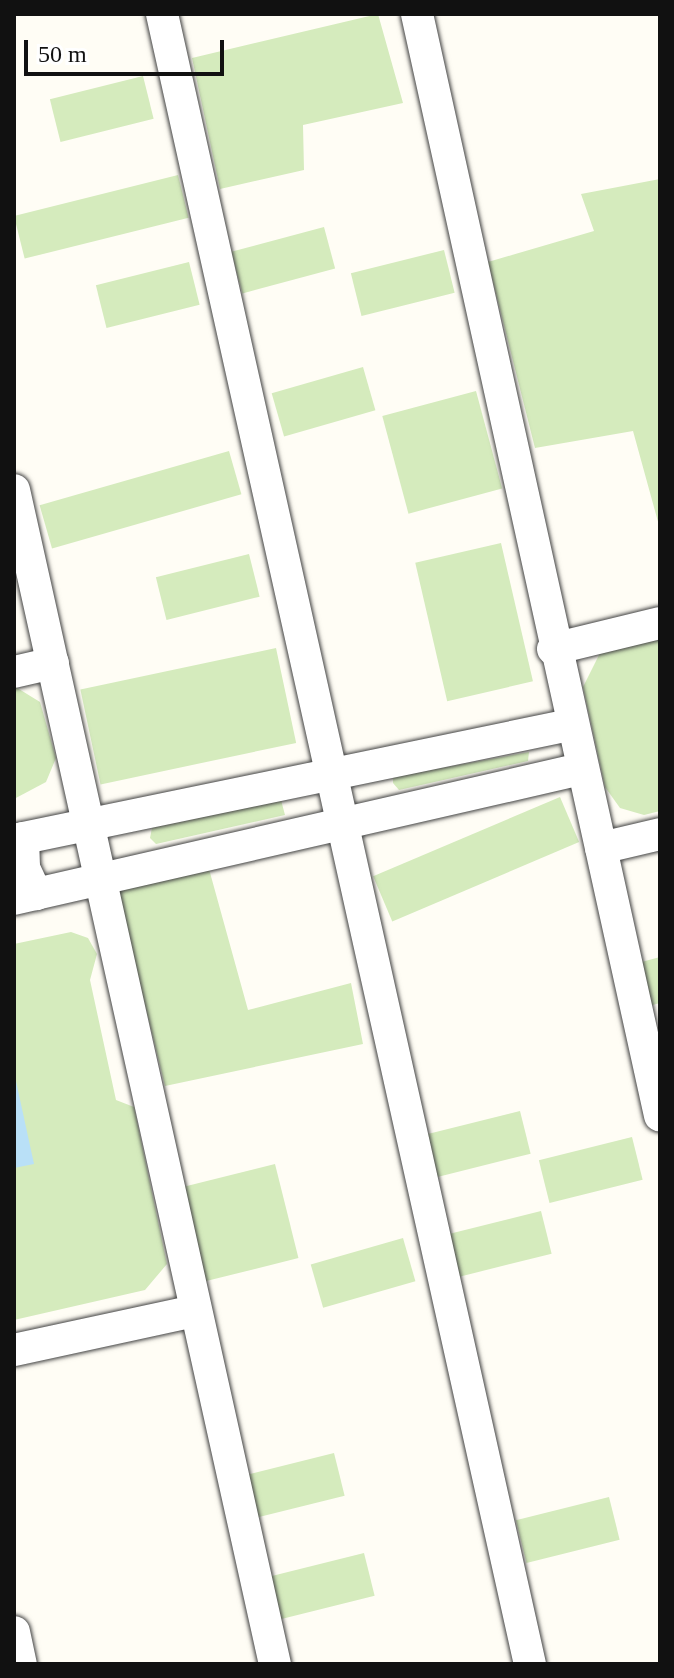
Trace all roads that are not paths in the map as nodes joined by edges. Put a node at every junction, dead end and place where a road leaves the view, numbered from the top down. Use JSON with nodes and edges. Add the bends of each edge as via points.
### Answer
{"nodes":[{"id":1,"x":162,"y":14,"type":"edge"},
{"id":2,"x":417,"y":14,"type":"edge"},
{"id":3,"x":14,"y":490,"type":"edge"},
{"id":4,"x":660,"y":623,"type":"edge"},
{"id":5,"x":553,"y":649,"type":"junction"},
{"id":6,"x":53,"y":663,"type":"junction"},
{"id":7,"x":14,"y":672,"type":"edge"},
{"id":8,"x":570,"y":725,"type":"junction"},
{"id":9,"x":581,"y":769,"type":"junction"},
{"id":10,"x":330,"y":778,"type":"junction"},
{"id":11,"x":342,"y":823,"type":"junction"},
{"id":12,"x":87,"y":825,"type":"junction"},
{"id":13,"x":660,"y":834,"type":"edge"},
{"id":14,"x":18,"y":839,"type":"edge"},
{"id":15,"x":601,"y":848,"type":"junction"},
{"id":16,"x":100,"y":878,"type":"junction"},
{"id":17,"x":25,"y":896,"type":"edge"},
{"id":18,"x":660,"y":1116,"type":"edge"},
{"id":19,"x":194,"y":1311,"type":"junction"},
{"id":20,"x":14,"y":1350,"type":"edge"},
{"id":21,"x":14,"y":1632,"type":"edge"},
{"id":22,"x":21,"y":1664,"type":"edge"},
{"id":23,"x":275,"y":1664,"type":"edge"},
{"id":24,"x":530,"y":1664,"type":"edge"}],
"edges":[{"from":1,"to":10,"type":"street"},
{"from":2,"to":5,"type":"street"},
{"from":3,"to":6,"type":"street"},
{"from":4,"to":5,"type":"street"},
{"from":5,"to":8,"type":"street"},
{"from":6,"to":7,"type":"street"},
{"from":6,"to":12,"type":"street"},
{"from":8,"to":9,"type":"street"},
{"from":8,"to":10,"type":"street"},
{"from":9,"to":11,"type":"street"},
{"from":9,"to":15,"type":"street"},
{"from":10,"to":11,"type":"street"},
{"from":10,"to":12,"type":"street"},
{"from":11,"to":16,"type":"street"},
{"from":11,"to":24,"type":"street"},
{"from":12,"to":14,"type":"street"},
{"from":12,"to":16,"type":"street"},
{"from":13,"to":15,"type":"street"},
{"from":14,"to":17,"type":"street"},
{"from":15,"to":18,"type":"street"},
{"from":16,"to":17,"type":"street"},
{"from":16,"to":19,"type":"street"},
{"from":19,"to":20,"type":"street"},
{"from":19,"to":23,"type":"street"},
{"from":21,"to":22,"type":"street"}]}
